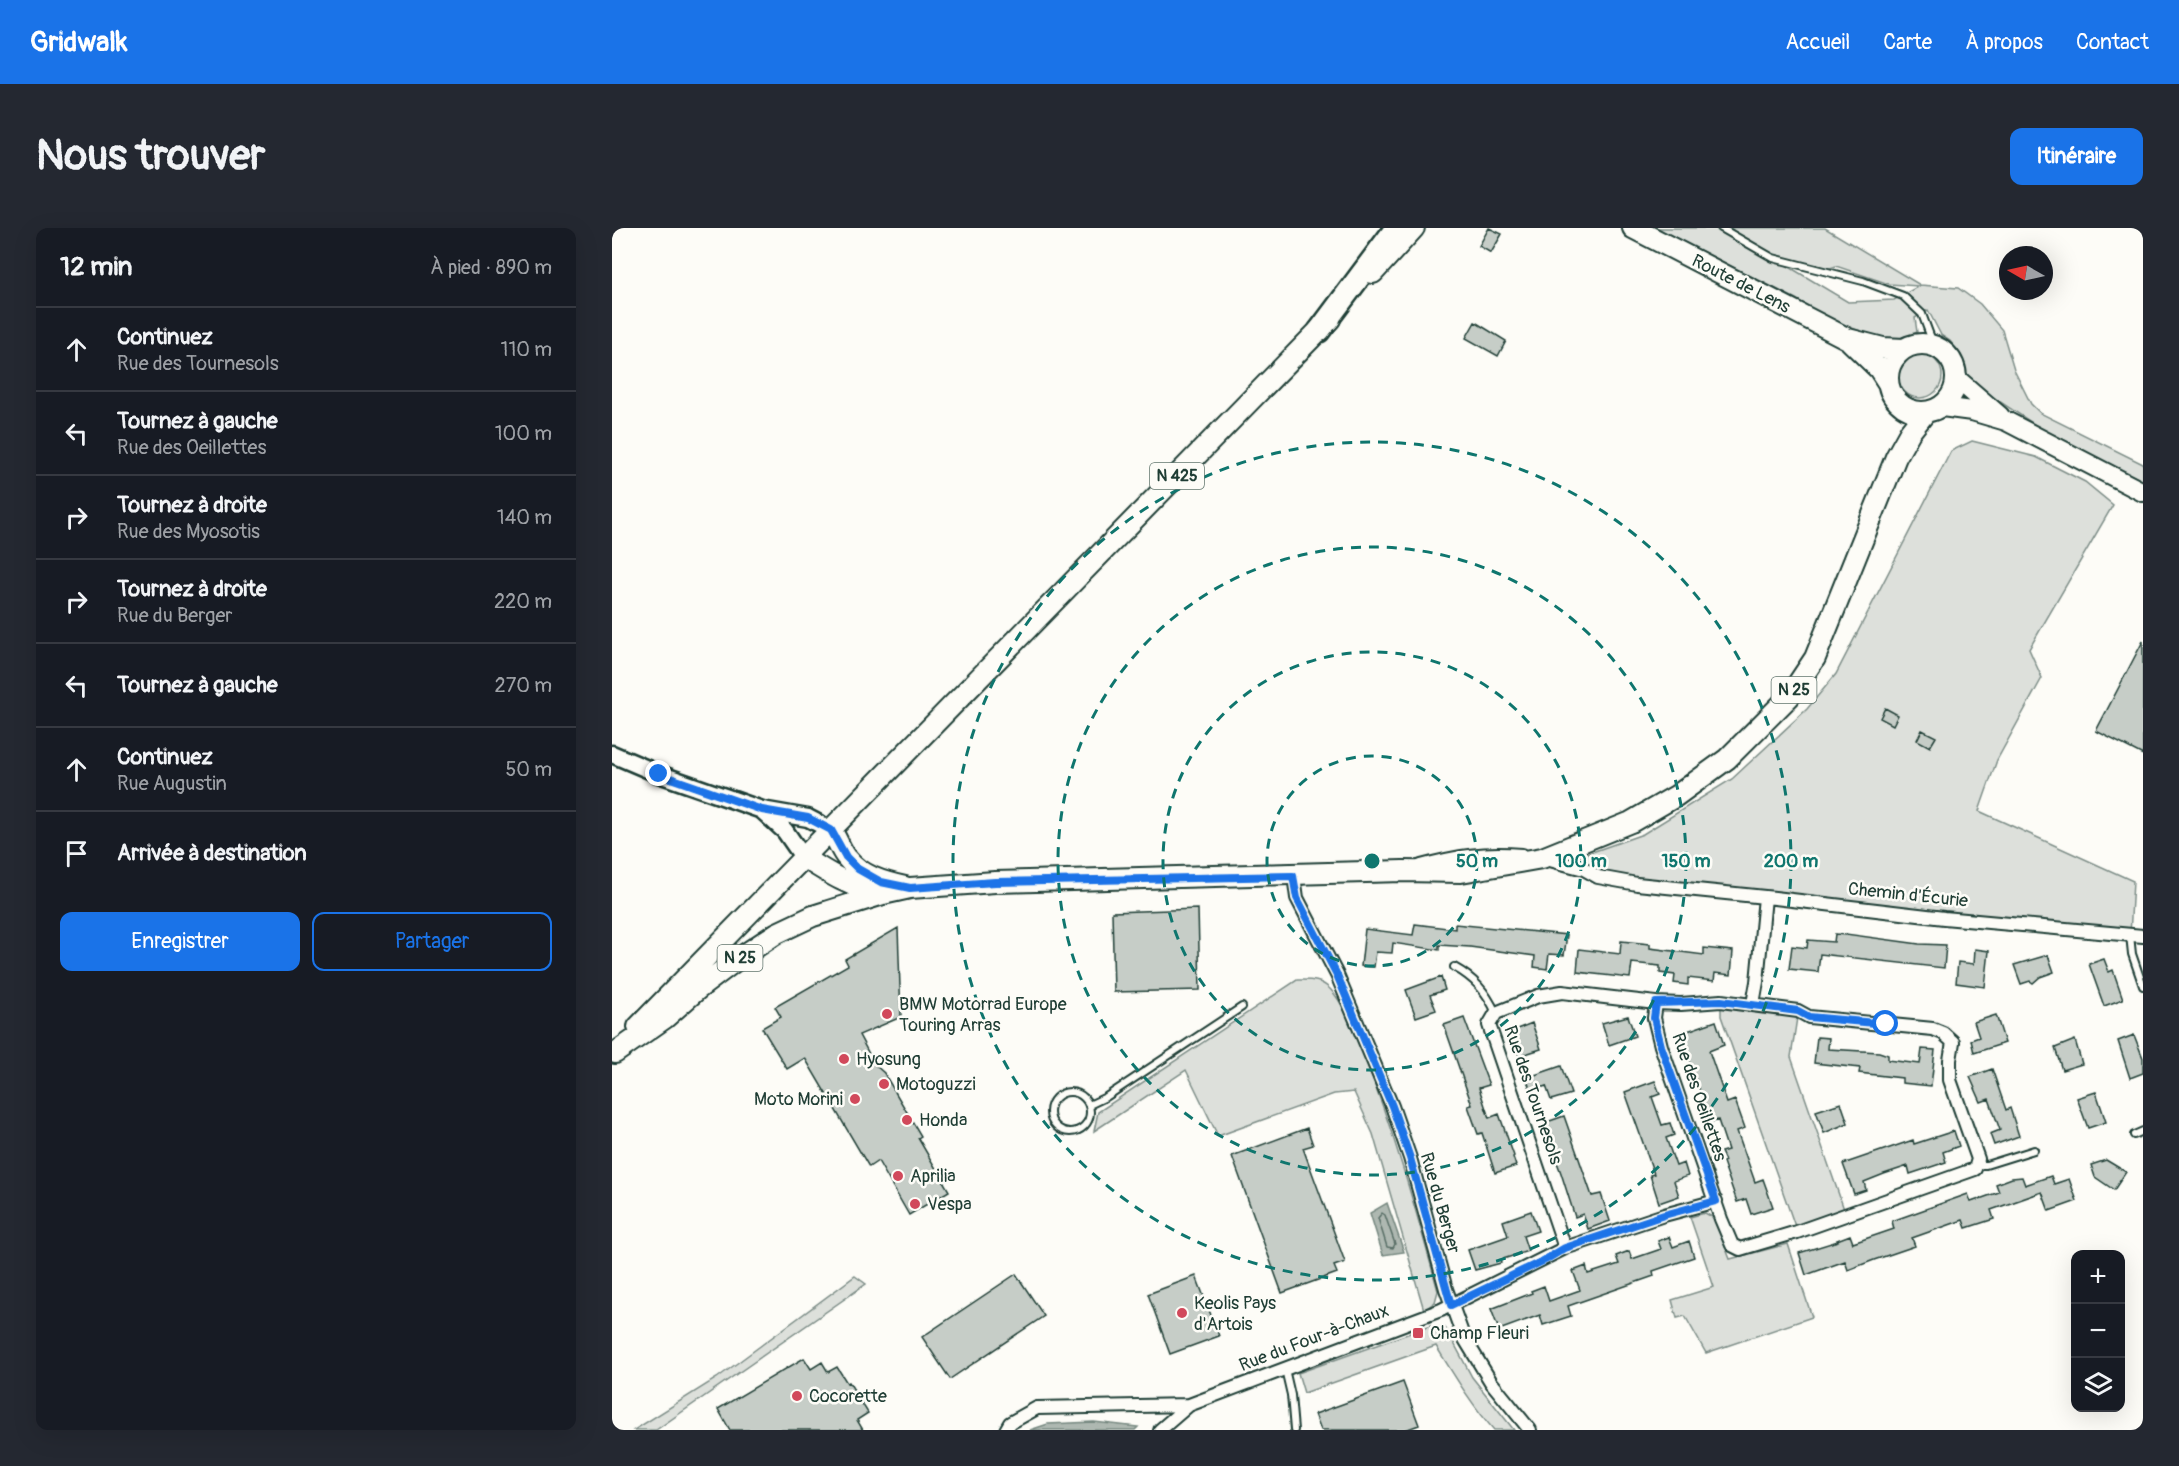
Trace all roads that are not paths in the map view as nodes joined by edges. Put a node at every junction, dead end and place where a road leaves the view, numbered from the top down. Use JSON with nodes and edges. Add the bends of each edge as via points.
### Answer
{"nodes":[{"id":1,"x":1396,"y":228,"type":"edge"},
{"id":2,"x":1414,"y":228,"type":"edge"},
{"id":3,"x":1427,"y":228,"type":"edge"},
{"id":4,"x":1633,"y":228,"type":"edge"},
{"id":5,"x":1721,"y":228,"type":"edge"},
{"id":6,"x":1319,"y":330,"type":"junction"},
{"id":7,"x":1848,"y":339,"type":"junction"},
{"id":8,"x":1934,"y":346,"type":"junction"},
{"id":9,"x":1904,"y":349,"type":"junction"},
{"id":10,"x":1956,"y":378,"type":"junction"},
{"id":11,"x":1888,"y":383,"type":"junction"},
{"id":12,"x":1934,"y":410,"type":"junction"},
{"id":13,"x":2006,"y":421,"type":"junction"},
{"id":14,"x":2143,"y":492,"type":"edge"},
{"id":15,"x":612,"y":754,"type":"edge"},
{"id":16,"x":762,"y":810,"type":"junction"},
{"id":17,"x":831,"y":830,"type":"junction"},
{"id":18,"x":1582,"y":842,"type":"junction"},
{"id":19,"x":803,"y":857,"type":"junction"},
{"id":20,"x":1542,"y":858,"type":"junction"},
{"id":21,"x":1584,"y":869,"type":"junction"},
{"id":22,"x":1293,"y":876,"type":"junction"},
{"id":23,"x":910,"y":888,"type":"junction"},
{"id":24,"x":883,"y":894,"type":"junction"},
{"id":25,"x":1764,"y":897,"type":"junction"},
{"id":26,"x":2137,"y":935,"type":"edge"},
{"id":27,"x":1454,"y":967,"type":"dead end"},
{"id":28,"x":2143,"y":986,"type":"edge"},
{"id":29,"x":1656,"y":1003,"type":"junction"},
{"id":30,"x":1753,"y":1004,"type":"junction"},
{"id":31,"x":1242,"y":1007,"type":"dead end"},
{"id":32,"x":1496,"y":1013,"type":"junction"},
{"id":33,"x":613,"y":1054,"type":"edge"},
{"id":34,"x":1089,"y":1105,"type":"junction"},
{"id":35,"x":2143,"y":1131,"type":"edge"},
{"id":36,"x":2134,"y":1135,"type":"dead end"},
{"id":37,"x":2034,"y":1150,"type":"dead end"},
{"id":38,"x":1976,"y":1167,"type":"junction"},
{"id":39,"x":1716,"y":1201,"type":"junction"},
{"id":40,"x":1565,"y":1248,"type":"junction"},
{"id":41,"x":1451,"y":1305,"type":"junction"},
{"id":42,"x":1285,"y":1369,"type":"junction"},
{"id":43,"x":1189,"y":1405,"type":"junction"},
{"id":44,"x":1006,"y":1430,"type":"edge"},
{"id":45,"x":1160,"y":1430,"type":"edge"},
{"id":46,"x":1294,"y":1430,"type":"edge"},
{"id":47,"x":1530,"y":1430,"type":"edge"}],
"edges":[{"from":1,"to":6,"type":"highway"},
{"from":2,"to":6,"type":"main road","number":"N 425"},
{"from":3,"to":6,"type":"main road","number":"N 425"},
{"from":4,"to":7,"type":"main road","name":"Route de Lens"},
{"from":5,"to":8,"type":"lane","via":[[1773,258],[1863,281],[1902,296],[1922,314]]},
{"from":6,"to":17,"type":"main road","number":"N 425"},
{"from":7,"to":9,"type":"main road"},
{"from":7,"to":11,"type":"main road"},
{"from":8,"to":9,"type":"main road","via":[[1915,344]]},
{"from":8,"to":10,"type":"main road","via":[[1948,355]]},
{"from":9,"to":11,"type":"main road","via":[[1891,364]]},
{"from":10,"to":12,"type":"main road","via":[[1953,394]]},
{"from":10,"to":13,"type":"main road"},
{"from":11,"to":12,"type":"main road","via":[[1901,405],[1917,412]]},
{"from":12,"to":13,"type":"main road","via":[[1972,411]]},
{"from":12,"to":18,"type":"main road","number":"N 25","via":[[1910,432],[1896,457],[1815,658],[1790,697],[1727,759],[1676,796],[1631,822]]},
{"from":13,"to":14,"type":"main road"},
{"from":15,"to":16,"type":"street"},
{"from":16,"to":17,"type":"street","via":[[808,818]]},
{"from":16,"to":19,"type":"street","via":[[785,831]]},
{"from":17,"to":19,"type":"main road","number":"N 425"},
{"from":17,"to":23,"type":"main road","number":"N 25","via":[[846,857],[858,869],[881,882]]},
{"from":18,"to":20,"type":"main road","number":"N 25"},
{"from":18,"to":21,"type":"street","via":[[1578,857]]},
{"from":19,"to":24,"type":"main road","number":"N 25","via":[[838,879],[867,892]]},
{"from":19,"to":33,"type":"main road","number":"N 425"},
{"from":20,"to":21,"type":"street","name":"Chemin d'Écurie"},
{"from":20,"to":22,"type":"main road","number":"N 25","via":[[1461,872]]},
{"from":21,"to":25,"type":"street","name":"Chemin d'Écurie","via":[[1598,877],[1637,884]]},
{"from":22,"to":23,"type":"main road","number":"N 25","via":[[995,882]]},
{"from":22,"to":41,"type":"street","name":"Rue du Berger","via":[[1297,898],[1337,975],[1392,1106]]},
{"from":23,"to":24,"type":"main road","number":"N 25"},
{"from":24,"to":33,"type":"main road","number":"N 25","via":[[813,916],[777,933]]},
{"from":25,"to":26,"type":"street","name":"Chemin d'Écurie"},
{"from":25,"to":30,"type":"street"},
{"from":26,"to":28,"type":"lane","via":[[2132,954]]},
{"from":27,"to":32,"type":"lane","via":[[1470,976],[1488,995]]},
{"from":29,"to":30,"type":"street","name":"Rue des Tournesols"},
{"from":29,"to":32,"type":"street","name":"Rue des Tournesols","via":[[1562,992],[1538,996]]},
{"from":29,"to":39,"type":"street","name":"Rue des Oeillettes","via":[[1654,1018],[1661,1046]]},
{"from":30,"to":38,"type":"street","name":"Rue des Tournesols","via":[[1798,1011],[1809,1017],[1943,1033],[1953,1042],[1950,1080],[1978,1159]]},
{"from":31,"to":34,"type":"lane"},
{"from":32,"to":40,"type":"street","name":"Rue des Tournesols","via":[[1489,1025]]},
{"from":34,"to":34,"type":"lane","via":[[1083,1096],[1064,1093],[1055,1098],[1051,1107],[1053,1122],[1062,1131],[1078,1131],[1089,1120]]},
{"from":35,"to":36,"type":"lane"},
{"from":37,"to":38,"type":"lane"},
{"from":38,"to":39,"type":"street","name":"Rue des Oeillettes","via":[[1740,1249],[1732,1245]]},
{"from":39,"to":40,"type":"street","name":"Rue du Four-à-Chaux"},
{"from":40,"to":41,"type":"street","name":"Rue du Four-à-Chaux"},
{"from":41,"to":42,"type":"street","name":"Rue du Four-à-Chaux"},
{"from":41,"to":47,"type":"street","name":"Rue du Berger","via":[[1472,1354]]},
{"from":42,"to":43,"type":"street","name":"Rue du Four-à-Chaux"},
{"from":42,"to":46,"type":"lane"},
{"from":43,"to":44,"type":"street","name":"Rue du Four-à-Chaux","via":[[1037,1407],[1010,1423]]},
{"from":43,"to":45,"type":"street","name":"Rue du Four-à-Chaux"}]}
